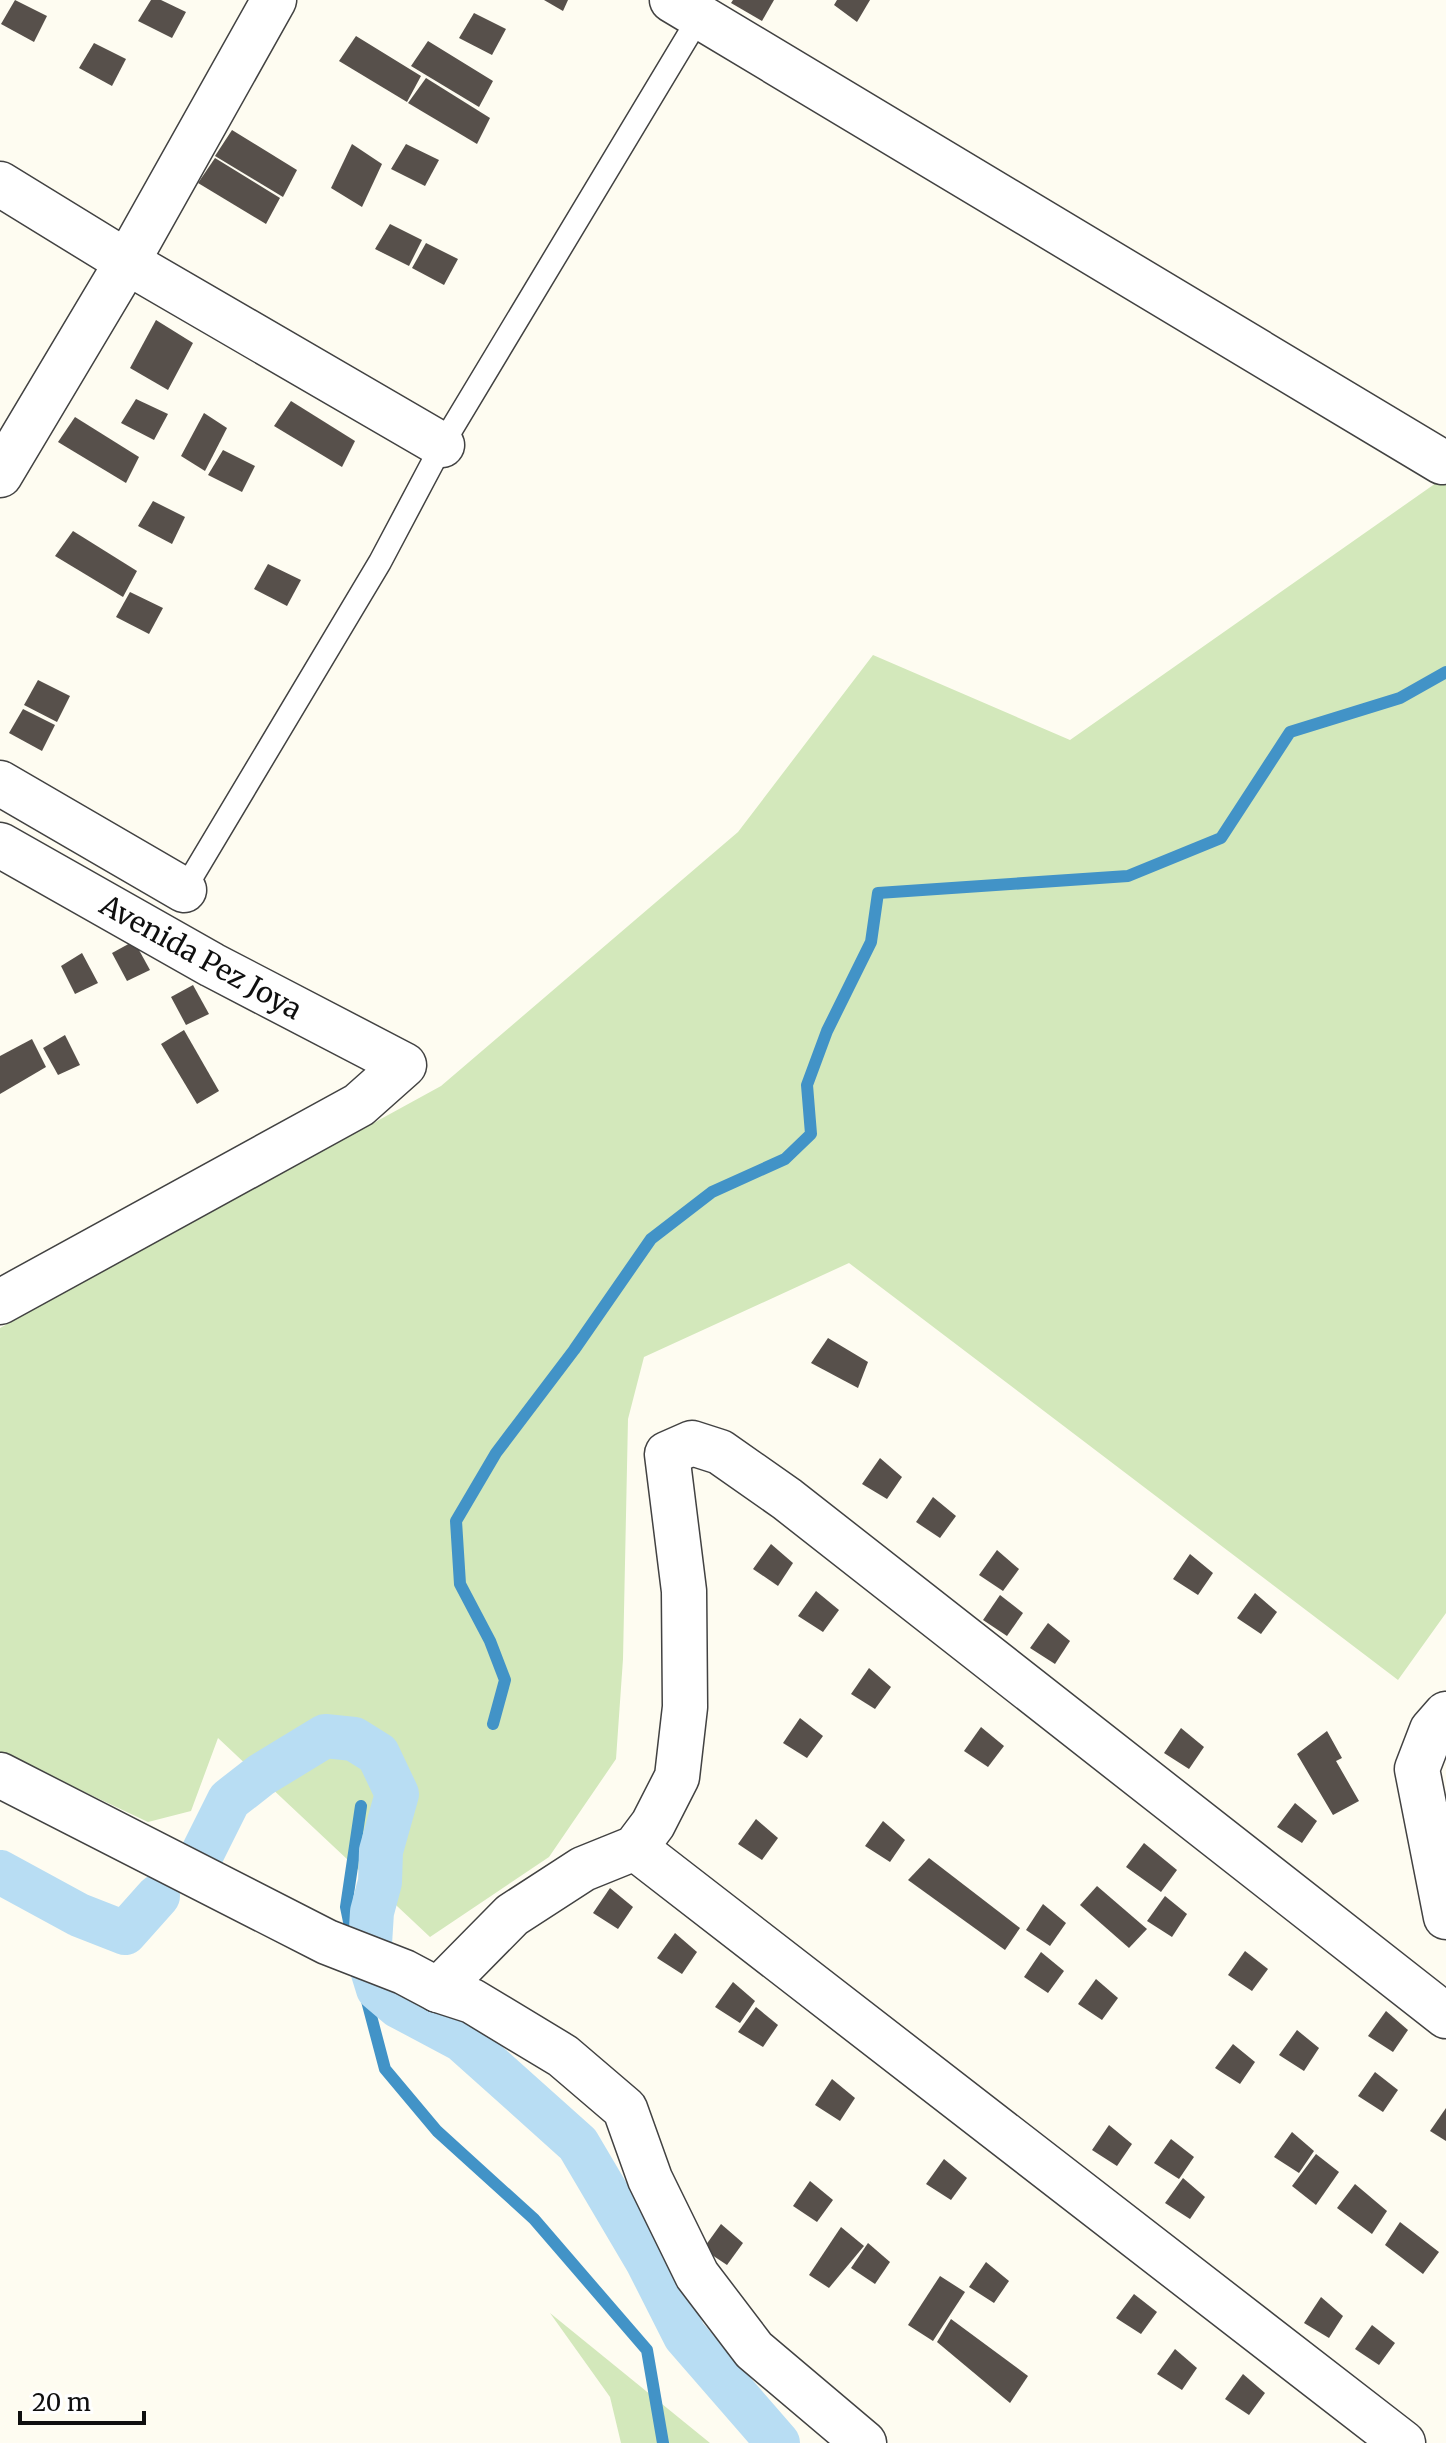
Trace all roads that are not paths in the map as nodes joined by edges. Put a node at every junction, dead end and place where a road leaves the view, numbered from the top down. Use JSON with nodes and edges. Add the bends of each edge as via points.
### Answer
{"nodes":[{"id":1,"x":274,"y":0,"type":"edge"},
{"id":2,"x":694,"y":6,"type":"edge"},
{"id":3,"x":0,"y":184,"type":"edge"},
{"id":4,"x":127,"y":262,"type":"junction"},
{"id":5,"x":442,"y":445,"type":"junction"},
{"id":6,"x":1442,"y":462,"type":"dead end"},
{"id":7,"x":0,"y":475,"type":"edge"},
{"id":8,"x":0,"y":783,"type":"edge"},
{"id":9,"x":2,"y":848,"type":"edge"},
{"id":10,"x":184,"y":890,"type":"joint"},
{"id":11,"x":0,"y":1302,"type":"edge"},
{"id":12,"x":1446,"y":1714,"type":"edge"},
{"id":13,"x":0,"y":1775,"type":"edge"},
{"id":14,"x":635,"y":1848,"type":"junction"},
{"id":15,"x":1446,"y":1917,"type":"edge"},
{"id":16,"x":421,"y":1981,"type":"junction"},
{"id":17,"x":1446,"y":2016,"type":"edge"},
{"id":18,"x":864,"y":2443,"type":"edge"},
{"id":19,"x":1403,"y":2443,"type":"edge"}],
"edges":[{"from":1,"to":4,"type":"street"},
{"from":2,"to":5,"type":"lane"},
{"from":2,"to":6,"type":"street"},
{"from":3,"to":4,"type":"street"},
{"from":4,"to":5,"type":"street"},
{"from":4,"to":7,"type":"street"},
{"from":5,"to":10,"type":"lane","via":[[380,562]]},
{"from":8,"to":10,"type":"street","name":"Avenida Pez Joya"},
{"from":9,"to":11,"type":"street","name":"Avenida Pez Joya","via":[[404,1065],[359,1105]]},
{"from":12,"to":15,"type":"street","via":[[1432,1730],[1417,1769]]},
{"from":13,"to":16,"type":"street","via":[[327,1942]]},
{"from":14,"to":16,"type":"street","via":[[583,1869]]},
{"from":14,"to":17,"type":"street","via":[[677,1777],[685,1707],[684,1591],[667,1454],[692,1443],[720,1452],[787,1499]]},
{"from":14,"to":19,"type":"street"},
{"from":16,"to":18,"type":"street","via":[[472,2001],[563,2056],[625,2109],[650,2179],[697,2275],[754,2350]]}]}
